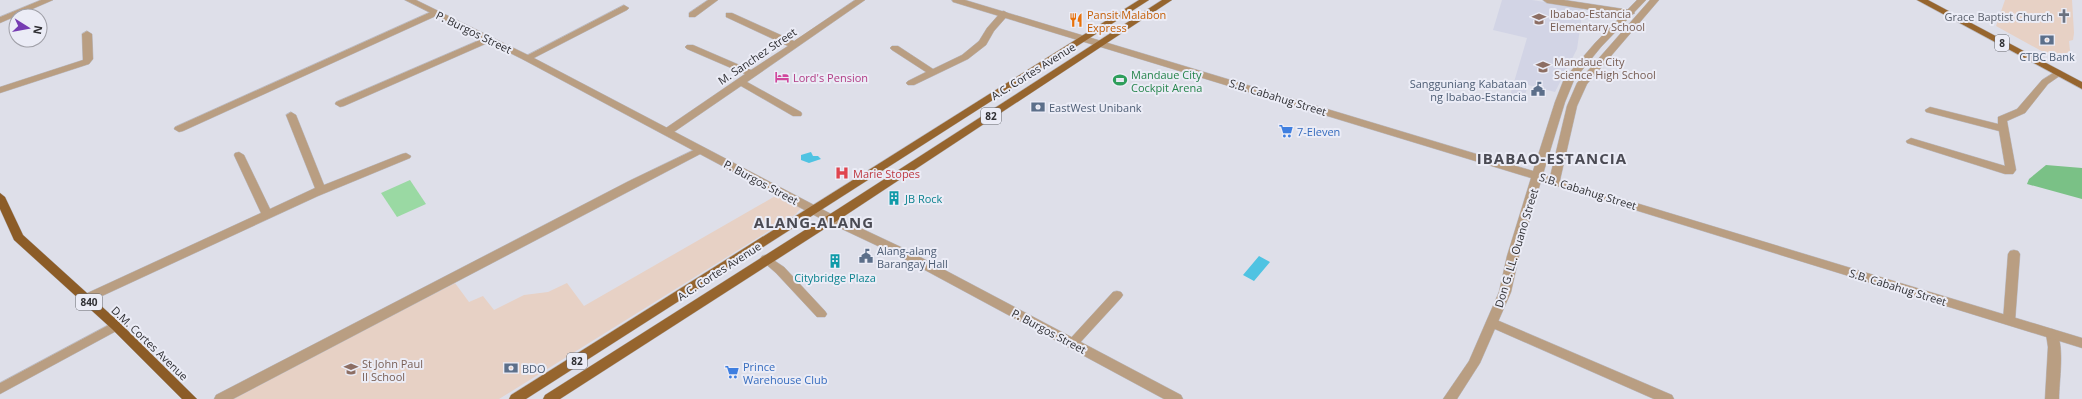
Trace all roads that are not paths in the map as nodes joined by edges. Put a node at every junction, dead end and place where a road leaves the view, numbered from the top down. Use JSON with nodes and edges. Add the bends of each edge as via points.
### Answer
{"nodes":[{"id":1,"x":49,"y":0,"type":"edge"},
{"id":2,"x":409,"y":0,"type":"edge"},
{"id":3,"x":714,"y":0,"type":"edge"},
{"id":4,"x":861,"y":0,"type":"edge"},
{"id":5,"x":956,"y":0,"type":"edge"},
{"id":6,"x":1144,"y":0,"type":"edge"},
{"id":7,"x":1168,"y":0,"type":"edge"},
{"id":8,"x":1547,"y":0,"type":"edge"},
{"id":9,"x":1642,"y":0,"type":"edge"},
{"id":10,"x":1656,"y":0,"type":"edge"},
{"id":11,"x":1921,"y":0,"type":"edge"},
{"id":12,"x":624,"y":8,"type":"dead end"},
{"id":13,"x":1630,"y":13,"type":"junction"},
{"id":14,"x":435,"y":14,"type":"junction"},
{"id":15,"x":1004,"y":14,"type":"junction"},
{"id":16,"x":692,"y":15,"type":"dead end"},
{"id":17,"x":729,"y":15,"type":"dead end"},
{"id":18,"x":0,"y":20,"type":"edge"},
{"id":19,"x":87,"y":34,"type":"dead end"},
{"id":20,"x":1610,"y":34,"type":"junction"},
{"id":21,"x":1086,"y":38,"type":"junction"},
{"id":22,"x":489,"y":39,"type":"junction"},
{"id":23,"x":1620,"y":39,"type":"junction"},
{"id":24,"x":1102,"y":43,"type":"junction"},
{"id":25,"x":794,"y":45,"type":"junction"},
{"id":26,"x":690,"y":47,"type":"dead end"},
{"id":27,"x":894,"y":48,"type":"dead end"},
{"id":28,"x":527,"y":58,"type":"junction"},
{"id":29,"x":932,"y":72,"type":"junction"},
{"id":30,"x":2058,"y":73,"type":"junction"},
{"id":31,"x":752,"y":74,"type":"junction"},
{"id":32,"x":740,"y":82,"type":"junction"},
{"id":33,"x":911,"y":83,"type":"dead end"},
{"id":34,"x":2082,"y":86,"type":"edge"},
{"id":35,"x":0,"y":90,"type":"edge"},
{"id":36,"x":1560,"y":102,"type":"junction"},
{"id":37,"x":340,"y":104,"type":"dead end"},
{"id":38,"x":1572,"y":106,"type":"junction"},
{"id":39,"x":1930,"y":110,"type":"dead end"},
{"id":40,"x":797,"y":114,"type":"dead end"},
{"id":41,"x":291,"y":115,"type":"dead end"},
{"id":42,"x":962,"y":116,"type":"junction"},
{"id":43,"x":976,"y":125,"type":"junction"},
{"id":44,"x":179,"y":129,"type":"dead end"},
{"id":45,"x":2003,"y":130,"type":"junction"},
{"id":46,"x":667,"y":132,"type":"junction"},
{"id":47,"x":1911,"y":141,"type":"dead end"},
{"id":48,"x":700,"y":150,"type":"junction"},
{"id":49,"x":239,"y":155,"type":"dead end"},
{"id":50,"x":406,"y":156,"type":"dead end"},
{"id":51,"x":1538,"y":175,"type":"junction"},
{"id":52,"x":1555,"y":180,"type":"junction"},
{"id":53,"x":322,"y":190,"type":"junction"},
{"id":54,"x":0,"y":197,"type":"edge"},
{"id":55,"x":814,"y":210,"type":"junction"},
{"id":56,"x":267,"y":214,"type":"junction"},
{"id":57,"x":831,"y":219,"type":"junction"},
{"id":58,"x":2014,"y":254,"type":"dead end"},
{"id":59,"x":766,"y":259,"type":"junction"},
{"id":60,"x":1117,"y":295,"type":"dead end"},
{"id":61,"x":85,"y":299,"type":"junction"},
{"id":62,"x":821,"y":314,"type":"dead end"},
{"id":63,"x":2009,"y":321,"type":"junction"},
{"id":64,"x":638,"y":322,"type":"junction"},
{"id":65,"x":1492,"y":323,"type":"junction"},
{"id":66,"x":116,"y":326,"type":"junction"},
{"id":67,"x":2052,"y":334,"type":"junction"},
{"id":68,"x":650,"y":335,"type":"junction"},
{"id":69,"x":1073,"y":343,"type":"junction"},
{"id":70,"x":2082,"y":343,"type":"edge"},
{"id":71,"x":0,"y":389,"type":"edge"},
{"id":72,"x":190,"y":399,"type":"edge"},
{"id":73,"x":221,"y":399,"type":"edge"},
{"id":74,"x":516,"y":399,"type":"edge"},
{"id":75,"x":550,"y":399,"type":"edge"},
{"id":76,"x":1176,"y":399,"type":"edge"},
{"id":77,"x":1450,"y":399,"type":"edge"},
{"id":78,"x":1667,"y":399,"type":"edge"},
{"id":79,"x":2052,"y":399,"type":"edge"}],
"edges":[{"from":1,"to":18,"type":"street"},
{"from":2,"to":14,"type":"street","name":"P. Burgos Street"},
{"from":3,"to":16,"type":"street"},
{"from":4,"to":25,"type":"street","name":"M. Sanchez Street"},
{"from":5,"to":15,"type":"street","name":"S.B. Cabahug Street"},
{"from":6,"to":21,"type":"main road","name":"A.C. Cortes Avenue","number":"82"},
{"from":7,"to":24,"type":"main road","name":"A.C. Cortes Avenue","number":"82"},
{"from":8,"to":13,"type":"street"},
{"from":9,"to":13,"type":"street","name":"Don G. LL. Ouano Street"},
{"from":10,"to":23,"type":"street"},
{"from":11,"to":30,"type":"main road","number":"8"},
{"from":12,"to":28,"type":"street"},
{"from":13,"to":20,"type":"street","name":"Don G. LL. Ouano Street"},
{"from":14,"to":22,"type":"street","name":"P. Burgos Street"},
{"from":14,"to":44,"type":"street"},
{"from":15,"to":21,"type":"street","name":"S.B. Cabahug Street"},
{"from":15,"to":29,"type":"street","via":[[983,43],[965,57]]},
{"from":17,"to":25,"type":"street"},
{"from":19,"to":35,"type":"street","via":[[86,62]]},
{"from":20,"to":23,"type":"street"},
{"from":20,"to":36,"type":"street","name":"Don G. LL. Ouano Street","via":[[1569,79]]},
{"from":21,"to":24,"type":"street","name":"S.B. Cabahug Street"},
{"from":21,"to":42,"type":"main road","name":"A.C. Cortes Avenue","number":"82"},
{"from":22,"to":28,"type":"street","name":"P. Burgos Street"},
{"from":22,"to":37,"type":"street"},
{"from":23,"to":38,"type":"street","via":[[1582,84]]},
{"from":24,"to":43,"type":"main road","name":"A.C. Cortes Avenue","number":"82"},
{"from":24,"to":51,"type":"street","name":"S.B. Cabahug Street"},
{"from":25,"to":31,"type":"street","name":"M. Sanchez Street"},
{"from":26,"to":31,"type":"street"},
{"from":27,"to":29,"type":"street"},
{"from":28,"to":46,"type":"street","name":"P. Burgos Street"},
{"from":29,"to":33,"type":"street"},
{"from":30,"to":34,"type":"main road","number":"8"},
{"from":30,"to":45,"type":"street","via":[[2046,82],[2021,110],[2002,119]]},
{"from":31,"to":32,"type":"street","name":"M. Sanchez Street"},
{"from":32,"to":40,"type":"street"},
{"from":32,"to":46,"type":"street","name":"M. Sanchez Street"},
{"from":36,"to":38,"type":"street"},
{"from":36,"to":51,"type":"street","name":"Don G. LL. Ouano Street"},
{"from":38,"to":52,"type":"street"},
{"from":39,"to":45,"type":"street"},
{"from":41,"to":53,"type":"street"},
{"from":42,"to":43,"type":"main road"},
{"from":42,"to":55,"type":"main road","name":"A.C. Cortes Avenue","number":"82"},
{"from":43,"to":57,"type":"main road","name":"A.C. Cortes Avenue","number":"82"},
{"from":45,"to":47,"type":"street","via":[[2011,170],[2009,171]]},
{"from":46,"to":48,"type":"street","name":"P. Burgos Street"},
{"from":48,"to":55,"type":"street","name":"P. Burgos Street"},
{"from":48,"to":73,"type":"street"},
{"from":49,"to":56,"type":"street"},
{"from":50,"to":53,"type":"street"},
{"from":51,"to":52,"type":"street","name":"S.B. Cabahug Street"},
{"from":51,"to":65,"type":"street","name":"Don G. LL. Ouano Street","via":[[1513,256],[1505,292]]},
{"from":52,"to":63,"type":"street","name":"S.B. Cabahug Street"},
{"from":53,"to":56,"type":"street"},
{"from":54,"to":61,"type":"highway","name":"D.M. Cortes Avenue","number":"840","via":[[18,236]]},
{"from":55,"to":57,"type":"street","name":"P. Burgos Street"},
{"from":55,"to":64,"type":"main road","name":"A.C. Cortes Avenue","number":"82"},
{"from":56,"to":61,"type":"street"},
{"from":57,"to":59,"type":"main road","name":"A.C. Cortes Avenue","number":"82"},
{"from":57,"to":69,"type":"street","name":"P. Burgos Street","via":[[901,252]]},
{"from":58,"to":63,"type":"street"},
{"from":59,"to":62,"type":"street","via":[[780,270]]},
{"from":59,"to":68,"type":"main road","name":"A.C. Cortes Avenue","number":"82"},
{"from":60,"to":69,"type":"street"},
{"from":61,"to":66,"type":"highway","name":"D.M. Cortes Avenue","number":"840"},
{"from":63,"to":67,"type":"street","name":"S.B. Cabahug Street"},
{"from":64,"to":68,"type":"main road"},
{"from":64,"to":74,"type":"main road","name":"A.C. Cortes Avenue","number":"82"},
{"from":65,"to":77,"type":"street","name":"Don G. LL. Ouano Street","via":[[1474,363]]},
{"from":65,"to":78,"type":"street"},
{"from":66,"to":71,"type":"street"},
{"from":66,"to":72,"type":"highway","name":"D.M. Cortes Avenue","number":"840"},
{"from":67,"to":70,"type":"street","name":"S.B. Cabahug Street"},
{"from":67,"to":79,"type":"street"},
{"from":68,"to":75,"type":"main road","name":"A.C. Cortes Avenue","number":"82"},
{"from":69,"to":76,"type":"street","name":"P. Burgos Street"}]}
